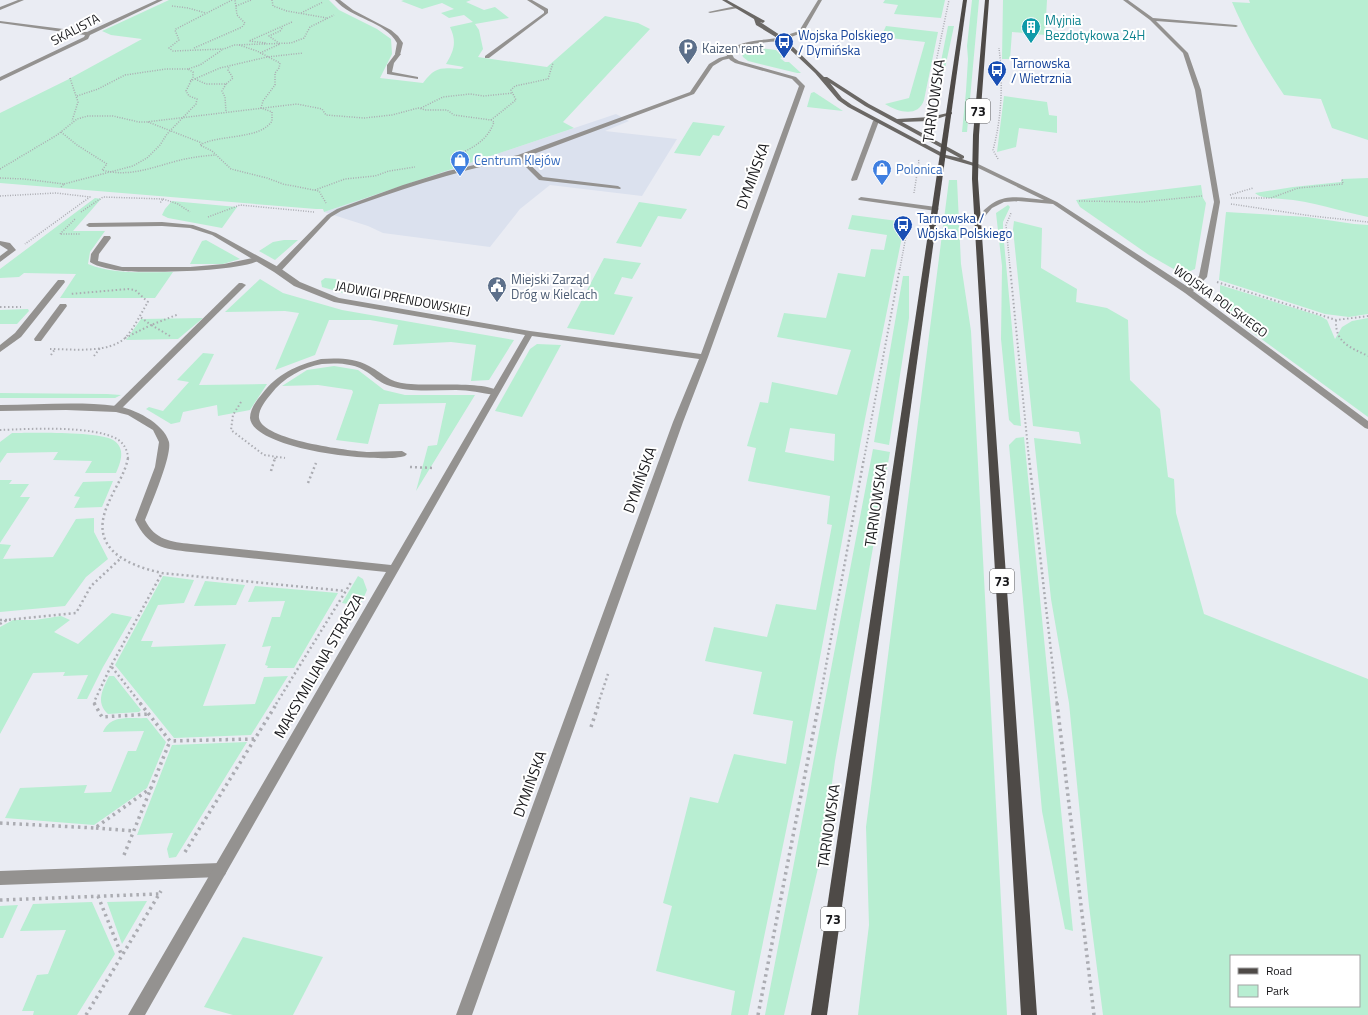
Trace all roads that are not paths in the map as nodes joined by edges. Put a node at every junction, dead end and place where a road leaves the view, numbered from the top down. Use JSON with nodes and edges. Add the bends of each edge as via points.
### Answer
{"nodes":[{"id":1,"x":22,"y":0,"type":"edge"},
{"id":2,"x":161,"y":0,"type":"edge"},
{"id":3,"x":337,"y":0,"type":"edge"},
{"id":4,"x":529,"y":0,"type":"edge"},
{"id":5,"x":733,"y":0,"type":"edge"},
{"id":6,"x":820,"y":0,"type":"edge"},
{"id":7,"x":965,"y":0,"type":"edge"},
{"id":8,"x":987,"y":0,"type":"edge"},
{"id":9,"x":1125,"y":0,"type":"edge"},
{"id":10,"x":725,"y":1,"type":"edge"},
{"id":11,"x":736,"y":6,"type":"junction"},
{"id":12,"x":0,"y":9,"type":"edge"},
{"id":13,"x":710,"y":12,"type":"dead end"},
{"id":14,"x":1152,"y":19,"type":"junction"},
{"id":15,"x":0,"y":22,"type":"edge"},
{"id":16,"x":1236,"y":26,"type":"dead end"},
{"id":17,"x":88,"y":34,"type":"junction"},
{"id":18,"x":781,"y":38,"type":"junction"},
{"id":19,"x":487,"y":57,"type":"dead end"},
{"id":20,"x":730,"y":57,"type":"junction"},
{"id":21,"x":816,"y":72,"type":"junction"},
{"id":22,"x":416,"y":78,"type":"dead end"},
{"id":23,"x":0,"y":79,"type":"edge"},
{"id":24,"x":950,"y":113,"type":"junction"},
{"id":25,"x":895,"y":120,"type":"junction"},
{"id":26,"x":876,"y":121,"type":"junction"},
{"id":27,"x":945,"y":147,"type":"junction"},
{"id":28,"x":944,"y":156,"type":"junction"},
{"id":29,"x":520,"y":157,"type":"junction"},
{"id":30,"x":974,"y":164,"type":"junction"},
{"id":31,"x":854,"y":180,"type":"dead end"},
{"id":32,"x":618,"y":188,"type":"dead end"},
{"id":33,"x":861,"y":199,"type":"dead end"},
{"id":34,"x":1055,"y":203,"type":"junction"},
{"id":35,"x":936,"y":209,"type":"junction"},
{"id":36,"x":978,"y":221,"type":"junction"},
{"id":37,"x":89,"y":225,"type":"dead end"},
{"id":38,"x":107,"y":238,"type":"dead end"},
{"id":39,"x":0,"y":243,"type":"edge"},
{"id":40,"x":257,"y":259,"type":"junction"},
{"id":41,"x":0,"y":260,"type":"edge"},
{"id":42,"x":277,"y":270,"type":"junction"},
{"id":43,"x":61,"y":282,"type":"dead end"},
{"id":44,"x":242,"y":285,"type":"dead end"},
{"id":45,"x":1188,"y":291,"type":"junction"},
{"id":46,"x":63,"y":306,"type":"dead end"},
{"id":47,"x":530,"y":333,"type":"junction"},
{"id":48,"x":38,"y":340,"type":"dead end"},
{"id":49,"x":0,"y":349,"type":"edge"},
{"id":50,"x":704,"y":357,"type":"junction"},
{"id":51,"x":495,"y":392,"type":"junction"},
{"id":52,"x":0,"y":408,"type":"edge"},
{"id":53,"x":116,"y":409,"type":"junction"},
{"id":54,"x":1368,"y":426,"type":"edge"},
{"id":55,"x":402,"y":454,"type":"dead end"},
{"id":56,"x":394,"y":569,"type":"junction"},
{"id":57,"x":220,"y":870,"type":"junction"},
{"id":58,"x":0,"y":878,"type":"edge"},
{"id":59,"x":136,"y":1015,"type":"edge"},
{"id":60,"x":464,"y":1015,"type":"edge"},
{"id":61,"x":819,"y":1015,"type":"edge"},
{"id":62,"x":1029,"y":1015,"type":"edge"}],
"edges":[{"from":1,"to":12,"type":"street"},
{"from":2,"to":17,"type":"street","name":"SKALISTA"},
{"from":3,"to":22,"type":"street","via":[[349,10],[397,38],[400,43],[398,54],[394,56],[389,73]]},
{"from":4,"to":19,"type":"street","via":[[546,10],[546,13]]},
{"from":5,"to":10,"type":"street"},
{"from":6,"to":18,"type":"street","via":[[801,32]]},
{"from":7,"to":24,"type":"main road","name":"TARNOWSKA","number":"73"},
{"from":8,"to":30,"type":"main road","number":"73"},
{"from":9,"to":14,"type":"street"},
{"from":10,"to":11,"type":"street","name":"WOJSKA POLSKIEGO"},
{"from":11,"to":13,"type":"street"},
{"from":11,"to":18,"type":"street","name":"WOJSKA POLSKIEGO","via":[[756,19],[765,30]]},
{"from":14,"to":16,"type":"street"},
{"from":14,"to":45,"type":"street","via":[[1185,53],[1190,67],[1198,90],[1216,200],[1203,277]]},
{"from":15,"to":17,"type":"street"},
{"from":17,"to":23,"type":"street","name":"SKALISTA","via":[[86,38]]},
{"from":18,"to":20,"type":"street","via":[[734,49],[729,54]]},
{"from":18,"to":21,"type":"street","name":"WOJSKA POLSKIEGO"},
{"from":20,"to":29,"type":"street","via":[[711,65],[692,93]]},
{"from":20,"to":50,"type":"street","name":"DYMIŃSKA","via":[[737,62],[789,76],[802,86]]},
{"from":21,"to":25,"type":"street","name":"WOJSKA POLSKIEGO"},
{"from":21,"to":26,"type":"street","name":"WOJSKA POLSKIEGO","via":[[840,99]]},
{"from":24,"to":25,"type":"street","via":[[930,119]]},
{"from":24,"to":27,"type":"main road","name":"TARNOWSKA","number":"73"},
{"from":25,"to":27,"type":"street","name":"WOJSKA POLSKIEGO"},
{"from":26,"to":28,"type":"street","name":"WOJSKA POLSKIEGO"},
{"from":26,"to":31,"type":"street"},
{"from":27,"to":28,"type":"main road","name":"TARNOWSKA","number":"73"},
{"from":27,"to":30,"type":"street","name":"WOJSKA POLSKIEGO"},
{"from":28,"to":30,"type":"street","name":"WOJSKA POLSKIEGO"},
{"from":28,"to":35,"type":"main road","name":"TARNOWSKA","number":"73"},
{"from":29,"to":32,"type":"street","via":[[541,178]]},
{"from":29,"to":42,"type":"street","via":[[463,169],[339,210],[329,216]]},
{"from":30,"to":34,"type":"street","name":"WOJSKA POLSKIEGO"},
{"from":30,"to":36,"type":"main road","number":"73"},
{"from":33,"to":35,"type":"street"},
{"from":34,"to":36,"type":"street","name":"WOJSKA POLSKIEGO","via":[[1004,201],[991,206]]},
{"from":34,"to":45,"type":"street","name":"WOJSKA POLSKIEGO"},
{"from":35,"to":61,"type":"main road","name":"TARNOWSKA","number":"73"},
{"from":36,"to":62,"type":"main road","number":"73"},
{"from":37,"to":40,"type":"street","name":"JADWIGI PRENDOWSKIEJ","via":[[191,226],[214,234]]},
{"from":38,"to":40,"type":"street","via":[[94,254],[94,262],[122,269],[220,268]]},
{"from":39,"to":41,"type":"street","via":[[12,250]]},
{"from":40,"to":42,"type":"street","name":"JADWIGI PRENDOWSKIEJ"},
{"from":42,"to":47,"type":"street","name":"JADWIGI PRENDOWSKIEJ","via":[[297,284],[337,300]]},
{"from":43,"to":49,"type":"street","via":[[18,335]]},
{"from":44,"to":53,"type":"street"},
{"from":45,"to":54,"type":"street","name":"WOJSKA POLSKIEGO"},
{"from":46,"to":48,"type":"street"},
{"from":47,"to":50,"type":"street","name":"JADWIGI PRENDOWSKIEJ"},
{"from":47,"to":51,"type":"street","name":"MAKSYMILIANA STRASZA"},
{"from":50,"to":60,"type":"street","name":"DYMIŃSKA"},
{"from":51,"to":55,"type":"street","via":[[473,388],[403,387],[387,382],[355,363],[336,361],[311,364],[277,381],[261,402],[254,418],[256,425],[264,432],[286,442],[369,455]]},
{"from":51,"to":56,"type":"street","name":"MAKSYMILIANA STRASZA"},
{"from":52,"to":53,"type":"street"},
{"from":53,"to":56,"type":"street","via":[[131,413],[156,428],[164,442],[160,467],[140,520],[144,530],[154,540],[191,548]]},
{"from":56,"to":57,"type":"street","name":"MAKSYMILIANA STRASZA"},
{"from":57,"to":58,"type":"street"},
{"from":57,"to":59,"type":"street","name":"MAKSYMILIANA STRASZA"}]}
